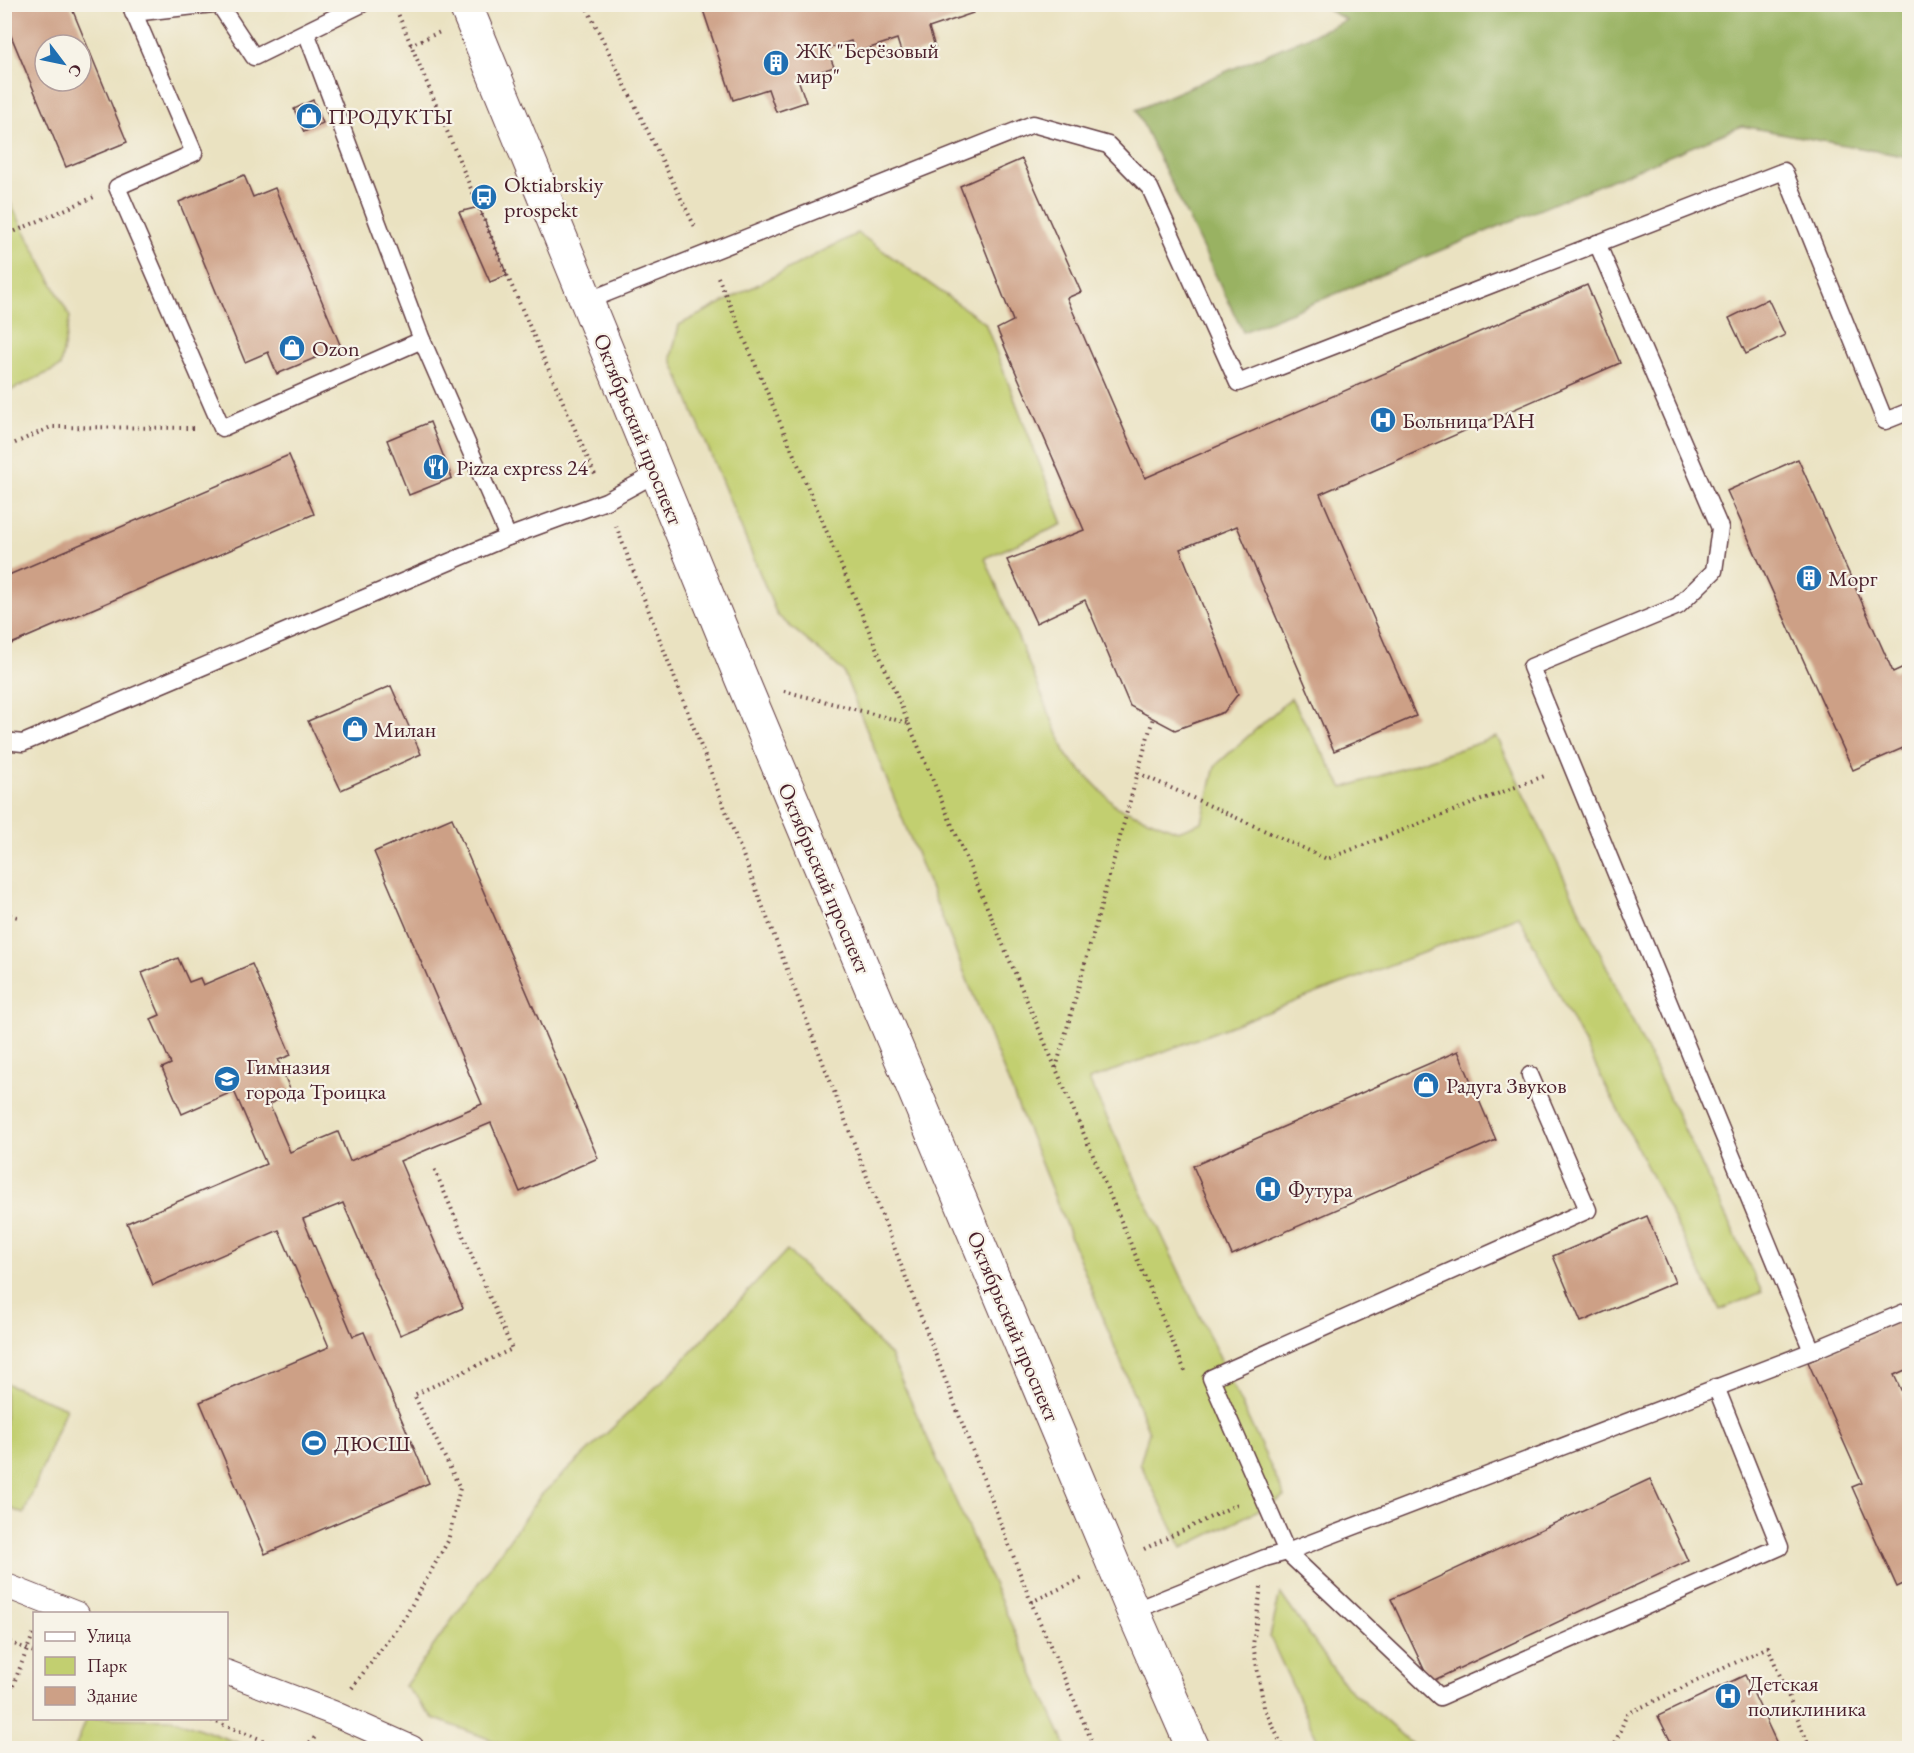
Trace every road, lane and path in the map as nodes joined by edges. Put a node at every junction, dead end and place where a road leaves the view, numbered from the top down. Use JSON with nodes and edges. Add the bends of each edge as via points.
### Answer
{"nodes":[{"id":1,"x":213,"y":4,"type":"edge"},
{"id":2,"x":219,"y":4,"type":"edge"},
{"id":3,"x":362,"y":4,"type":"edge"},
{"id":4,"x":394,"y":4,"type":"edge"},
{"id":5,"x":465,"y":4,"type":"edge"},
{"id":6,"x":585,"y":4,"type":"edge"},
{"id":7,"x":131,"y":9,"type":"edge"},
{"id":8,"x":306,"y":32,"type":"junction"},
{"id":9,"x":117,"y":187,"type":"junction"},
{"id":10,"x":4,"y":236,"type":"edge"},
{"id":11,"x":1597,"y":243,"type":"junction"},
{"id":12,"x":708,"y":253,"type":"junction"},
{"id":13,"x":587,"y":301,"type":"junction"},
{"id":14,"x":422,"y":340,"type":"junction"},
{"id":15,"x":1910,"y":411,"type":"edge"},
{"id":16,"x":222,"y":428,"type":"junction"},
{"id":17,"x":4,"y":448,"type":"edge"},
{"id":18,"x":657,"y":474,"type":"junction"},
{"id":19,"x":606,"y":501,"type":"junction"},
{"id":20,"x":508,"y":537,"type":"junction"},
{"id":21,"x":742,"y":680,"type":"junction"},
{"id":22,"x":1153,"y":718,"type":"dead end"},
{"id":23,"x":909,"y":723,"type":"junction"},
{"id":24,"x":4,"y":741,"type":"edge"},
{"id":25,"x":1572,"y":765,"type":"junction"},
{"id":26,"x":1138,"y":773,"type":"junction"},
{"id":27,"x":4,"y":913,"type":"edge"},
{"id":28,"x":18,"y":917,"type":"dead end"},
{"id":29,"x":1056,"y":1069,"type":"junction"},
{"id":30,"x":1530,"y":1075,"type":"dead end"},
{"id":31,"x":433,"y":1166,"type":"dead end"},
{"id":32,"x":1910,"y":1310,"type":"edge"},
{"id":33,"x":1812,"y":1351,"type":"junction"},
{"id":34,"x":1185,"y":1372,"type":"dead end"},
{"id":35,"x":1716,"y":1388,"type":"junction"},
{"id":36,"x":1241,"y":1503,"type":"dead end"},
{"id":37,"x":1287,"y":1552,"type":"junction"},
{"id":38,"x":1265,"y":1558,"type":"junction"},
{"id":39,"x":4,"y":1585,"type":"edge"},
{"id":40,"x":1133,"y":1611,"type":"junction"},
{"id":41,"x":72,"y":1612,"type":"edge"},
{"id":42,"x":33,"y":1635,"type":"edge"},
{"id":43,"x":4,"y":1640,"type":"edge"},
{"id":44,"x":28,"y":1650,"type":"junction"},
{"id":45,"x":33,"y":1652,"type":"edge"},
{"id":46,"x":228,"y":1673,"type":"edge"},
{"id":47,"x":4,"y":1708,"type":"edge"},
{"id":48,"x":333,"y":1713,"type":"junction"},
{"id":49,"x":209,"y":1720,"type":"edge"},
{"id":50,"x":284,"y":1749,"type":"edge"},
{"id":51,"x":306,"y":1749,"type":"edge"},
{"id":52,"x":412,"y":1749,"type":"edge"},
{"id":53,"x":1095,"y":1749,"type":"edge"},
{"id":54,"x":1193,"y":1749,"type":"edge"},
{"id":55,"x":1283,"y":1749,"type":"edge"},
{"id":56,"x":1613,"y":1749,"type":"edge"},
{"id":57,"x":1810,"y":1749,"type":"edge"}],
"edges":[{"from":1,"to":7,"type":"lane"},
{"from":2,"to":8,"type":"lane","via":[[254,57]]},
{"from":3,"to":8,"type":"lane"},
{"from":4,"to":19,"type":"path"},
{"from":5,"to":13,"type":"main road","name":"Октябрьский проспект"},
{"from":6,"to":12,"type":"path"},
{"from":7,"to":9,"type":"lane","via":[[194,153]]},
{"from":8,"to":14,"type":"lane"},
{"from":9,"to":10,"type":"path"},
{"from":9,"to":16,"type":"lane"},
{"from":11,"to":12,"type":"lane","via":[[1238,382],[1150,188],[1108,145],[1033,124]]},
{"from":11,"to":15,"type":"lane","via":[[1784,171],[1885,421]]},
{"from":11,"to":25,"type":"lane","via":[[1719,528],[1714,571],[1678,606],[1531,667]]},
{"from":12,"to":13,"type":"lane"},
{"from":12,"to":23,"type":"path"},
{"from":13,"to":18,"type":"main road","name":"Октябрьский проспект"},
{"from":14,"to":16,"type":"lane"},
{"from":14,"to":20,"type":"lane"},
{"from":16,"to":17,"type":"path","via":[[51,427]]},
{"from":18,"to":19,"type":"lane"},
{"from":18,"to":21,"type":"main road","name":"Октябрьский проспект"},
{"from":19,"to":20,"type":"lane"},
{"from":19,"to":53,"type":"path","via":[[1031,1602]]},
{"from":20,"to":24,"type":"lane","via":[[23,743]]},
{"from":21,"to":23,"type":"path"},
{"from":21,"to":40,"type":"main road","name":"Октябрьский проспект"},
{"from":22,"to":26,"type":"path"},
{"from":23,"to":29,"type":"path"},
{"from":25,"to":26,"type":"path","via":[[1327,859]]},
{"from":25,"to":33,"type":"lane"},
{"from":26,"to":29,"type":"path"},
{"from":27,"to":28,"type":"path"},
{"from":29,"to":34,"type":"path"},
{"from":30,"to":37,"type":"lane","via":[[1588,1210],[1211,1378]]},
{"from":31,"to":48,"type":"path","via":[[512,1348],[414,1395],[460,1488],[448,1541],[405,1617]]},
{"from":32,"to":33,"type":"lane"},
{"from":33,"to":35,"type":"lane"},
{"from":35,"to":37,"type":"lane"},
{"from":35,"to":37,"type":"lane","via":[[1780,1547],[1440,1697]]},
{"from":36,"to":38,"type":"path"},
{"from":37,"to":38,"type":"lane"},
{"from":38,"to":40,"type":"lane"},
{"from":38,"to":55,"type":"path","via":[[1253,1645],[1264,1707]]},
{"from":39,"to":41,"type":"street"},
{"from":40,"to":54,"type":"main road","name":"Октябрьский проспект"},
{"from":42,"to":44,"type":"path"},
{"from":43,"to":44,"type":"path"},
{"from":44,"to":45,"type":"path"},
{"from":44,"to":47,"type":"path"},
{"from":46,"to":48,"type":"street"},
{"from":48,"to":51,"type":"path"},
{"from":48,"to":52,"type":"street"},
{"from":49,"to":50,"type":"path"},
{"from":56,"to":57,"type":"path","via":[[1627,1714],[1768,1647]]}]}
